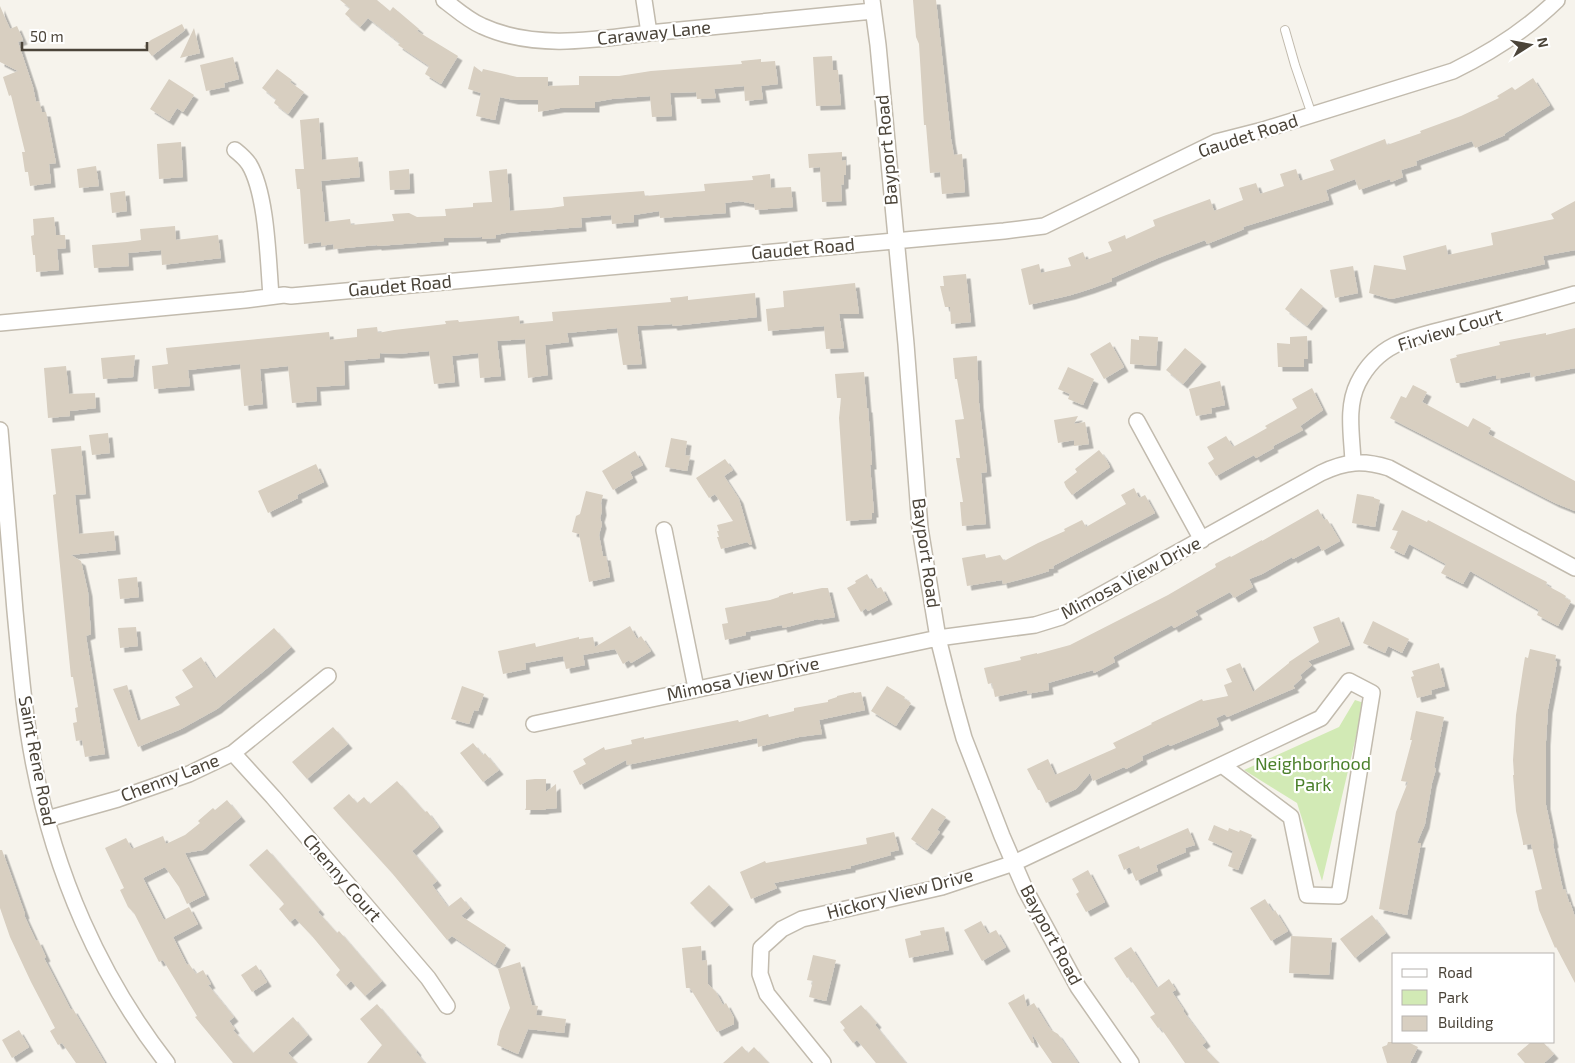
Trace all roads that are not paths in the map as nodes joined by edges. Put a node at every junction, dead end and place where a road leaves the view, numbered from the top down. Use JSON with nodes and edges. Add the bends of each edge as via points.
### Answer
{"nodes":[{"id":1,"x":444,"y":0,"type":"edge"},
{"id":2,"x":644,"y":0,"type":"edge"},
{"id":3,"x":1557,"y":0,"type":"edge"},
{"id":4,"x":872,"y":6,"type":"edge"},
{"id":5,"x":1285,"y":30,"type":"dead end"},
{"id":6,"x":649,"y":33,"type":"junction"},
{"id":7,"x":1312,"y":115,"type":"junction"},
{"id":8,"x":235,"y":150,"type":"dead end"},
{"id":9,"x":896,"y":241,"type":"junction"},
{"id":10,"x":1575,"y":294,"type":"edge"},
{"id":11,"x":271,"y":296,"type":"junction"},
{"id":12,"x":0,"y":323,"type":"edge"},
{"id":13,"x":1137,"y":421,"type":"dead end"},
{"id":14,"x":0,"y":430,"type":"edge"},
{"id":15,"x":1353,"y":462,"type":"junction"},
{"id":16,"x":664,"y":530,"type":"dead end"},
{"id":17,"x":1202,"y":540,"type":"junction"},
{"id":18,"x":1575,"y":568,"type":"edge"},
{"id":19,"x":938,"y":638,"type":"junction"},
{"id":20,"x":328,"y":676,"type":"dead end"},
{"id":21,"x":696,"y":688,"type":"junction"},
{"id":22,"x":534,"y":724,"type":"dead end"},
{"id":23,"x":233,"y":753,"type":"junction"},
{"id":24,"x":1222,"y":765,"type":"junction"},
{"id":25,"x":47,"y":819,"type":"junction"},
{"id":26,"x":1014,"y":863,"type":"junction"},
{"id":27,"x":448,"y":1006,"type":"dead end"},
{"id":28,"x":167,"y":1063,"type":"edge"},
{"id":29,"x":823,"y":1063,"type":"edge"},
{"id":30,"x":1131,"y":1063,"type":"edge"}],
"edges":[{"from":1,"to":6,"type":"street","name":"Caraway Lane","via":[[480,25],[506,35],[541,41]]},
{"from":2,"to":6,"type":"street"},
{"from":3,"to":7,"type":"street","name":"Gaudet Road","via":[[1507,42],[1453,71]]},
{"from":4,"to":6,"type":"street","name":"Caraway Lane"},
{"from":4,"to":9,"type":"street","name":"Bayport Road"},
{"from":5,"to":7,"type":"lane"},
{"from":7,"to":9,"type":"street","name":"Gaudet Road","via":[[1216,142],[1044,226]]},
{"from":8,"to":11,"type":"street","via":[[247,160],[260,195]]},
{"from":9,"to":11,"type":"street","name":"Gaudet Road"},
{"from":9,"to":19,"type":"street","name":"Bayport Road","via":[[920,528]]},
{"from":10,"to":15,"type":"street","name":"Firview Court","via":[[1428,334],[1395,345],[1380,355],[1366,370],[1352,400]]},
{"from":11,"to":12,"type":"street","name":"Gaudet Road"},
{"from":13,"to":17,"type":"street"},
{"from":14,"to":25,"type":"street","name":"Saint Rene Road","via":[[23,699]]},
{"from":15,"to":17,"type":"street","name":"Mimosa View Drive","via":[[1322,473]]},
{"from":15,"to":18,"type":"street","name":"Mimosa View Drive","via":[[1389,468]]},
{"from":16,"to":21,"type":"street"},
{"from":17,"to":19,"type":"street","name":"Mimosa View Drive","via":[[1061,618],[1035,625]]},
{"from":19,"to":21,"type":"street","name":"Mimosa View Drive"},
{"from":19,"to":26,"type":"street","name":"Bayport Road","via":[[964,738]]},
{"from":20,"to":23,"type":"street","name":"Chenny Lane"},
{"from":21,"to":22,"type":"street","name":"Mimosa View Drive"},
{"from":23,"to":25,"type":"street","name":"Chenny Lane","via":[[189,774]]},
{"from":23,"to":27,"type":"street","name":"Chenny Court","via":[[422,971]]},
{"from":24,"to":24,"type":"street","name":"Hickory View Drive","via":[[1321,718],[1349,682],[1372,693],[1339,896],[1307,895],[1291,817]]},
{"from":24,"to":26,"type":"street","name":"Hickory View Drive"},
{"from":25,"to":28,"type":"street","name":"Saint Rene Road","via":[[60,866],[97,953],[140,1026]]},
{"from":26,"to":29,"type":"street","name":"Hickory View Drive","via":[[942,887],[802,919],[782,929],[761,948],[760,974],[767,994]]},
{"from":26,"to":30,"type":"street","name":"Bayport Road","via":[[1078,988]]}]}
